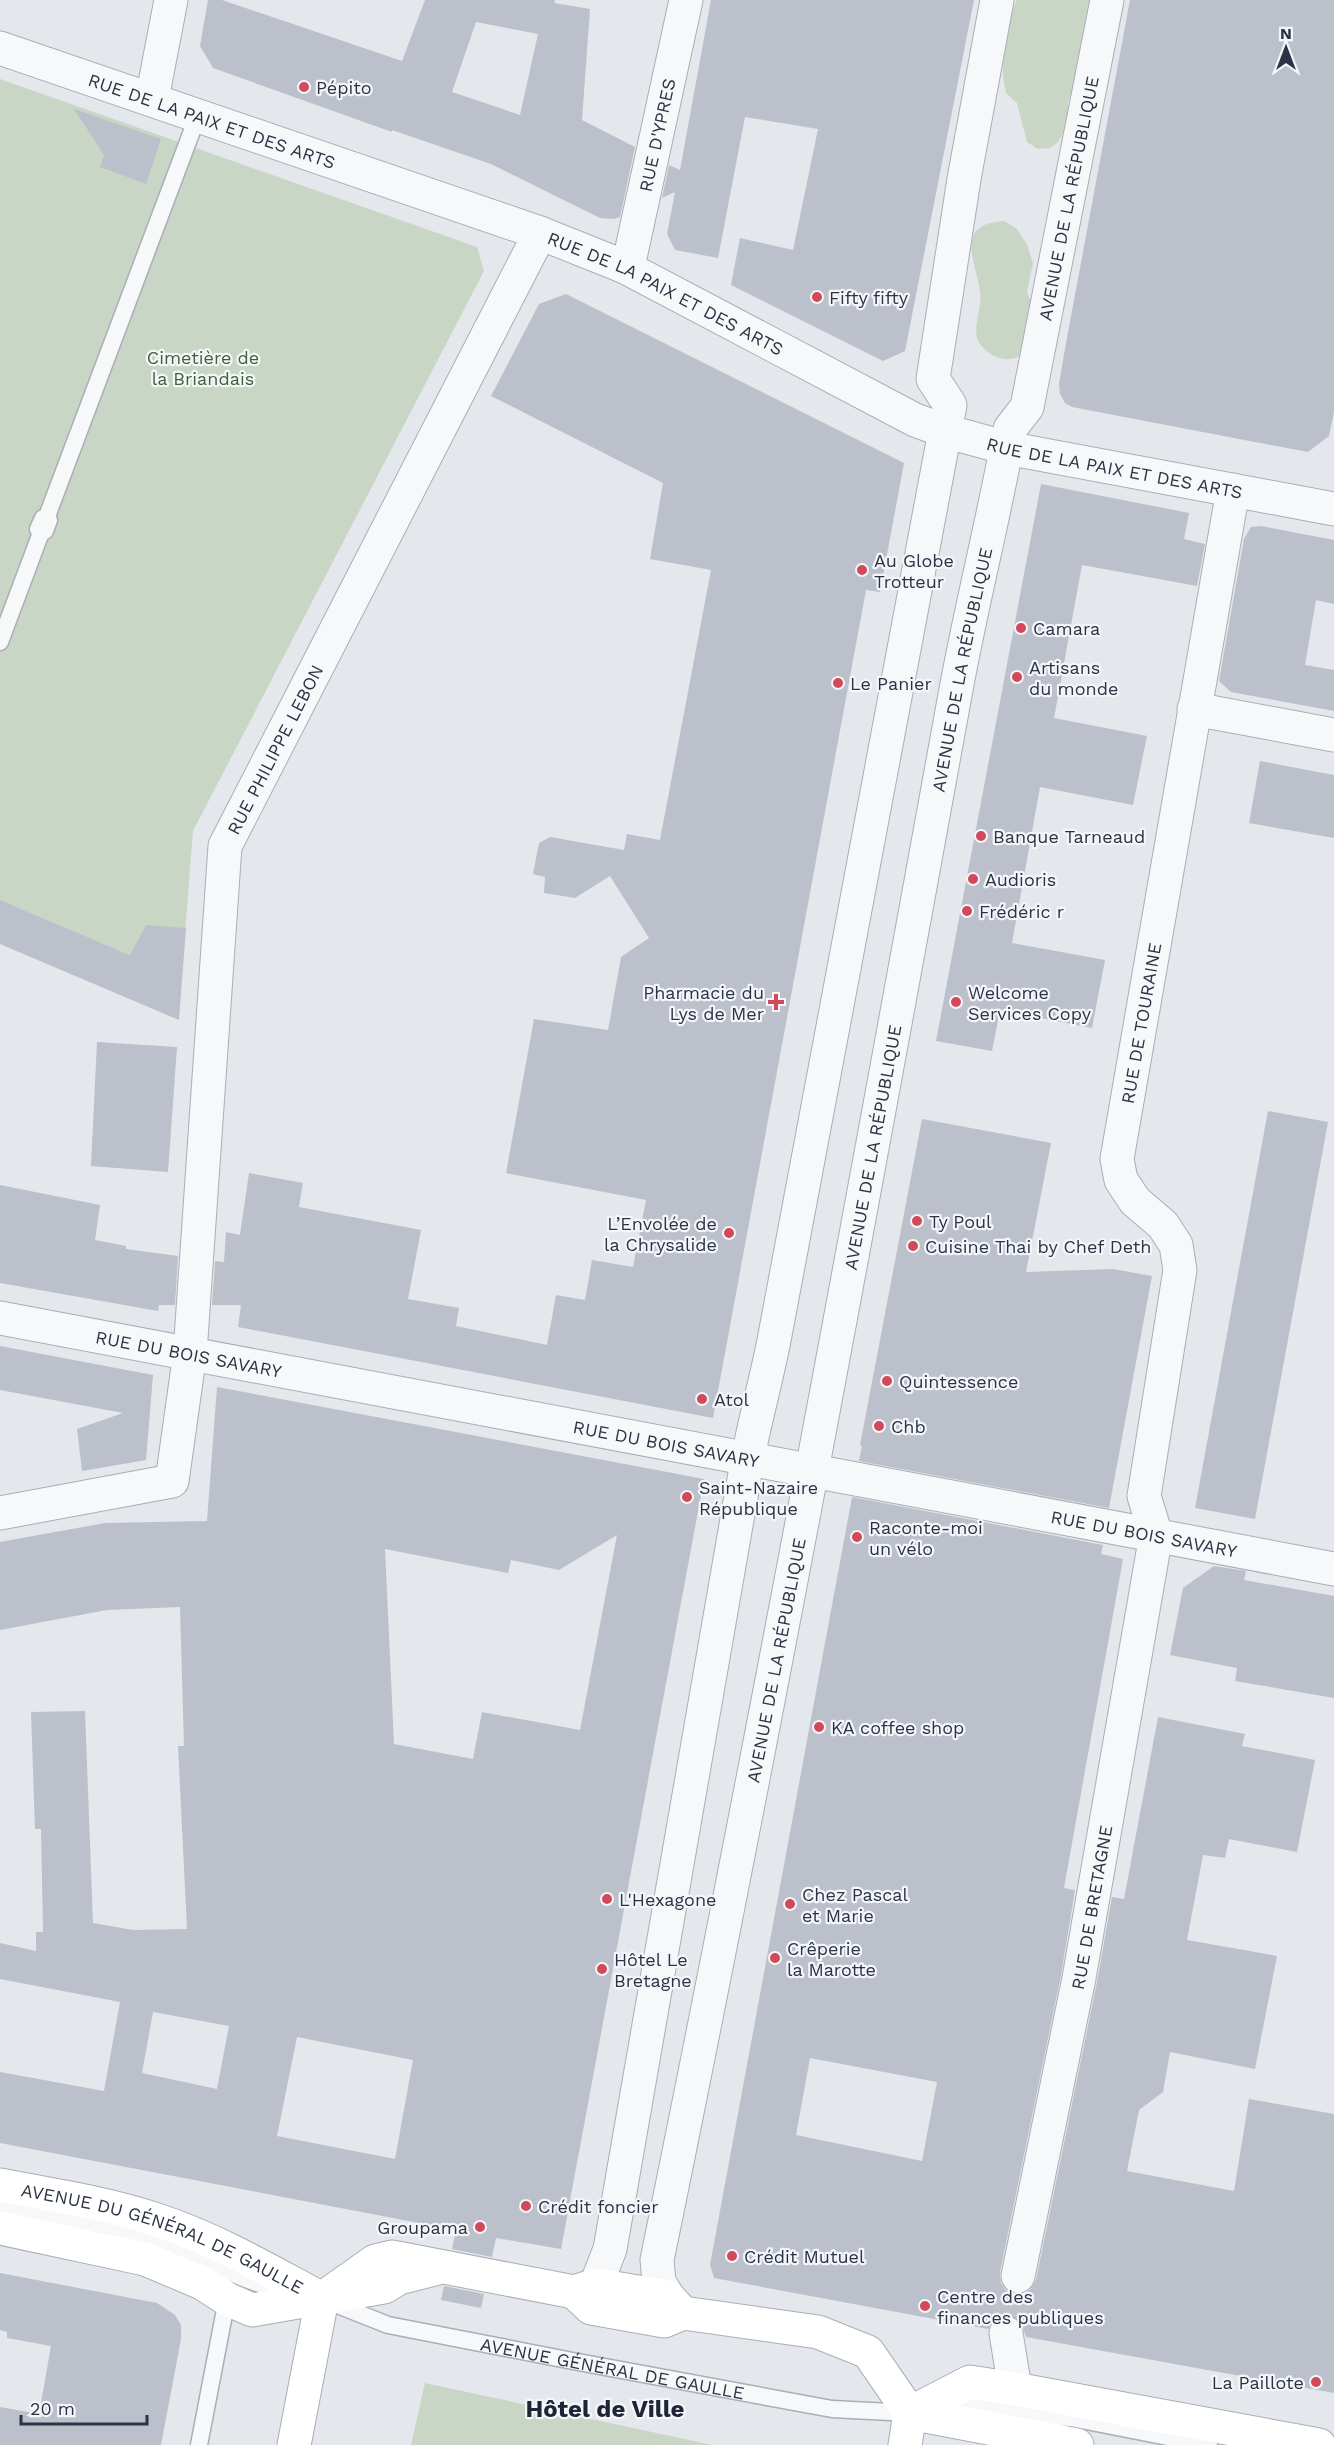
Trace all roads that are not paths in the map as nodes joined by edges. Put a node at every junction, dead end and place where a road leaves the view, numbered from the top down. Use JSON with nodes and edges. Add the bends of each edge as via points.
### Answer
{"nodes":[{"id":1,"x":171,"y":0,"type":"edge"},
{"id":2,"x":686,"y":0,"type":"edge"},
{"id":3,"x":997,"y":0,"type":"edge"},
{"id":4,"x":1107,"y":0,"type":"edge"},
{"id":5,"x":0,"y":48,"type":"edge"},
{"id":6,"x":152,"y":99,"type":"junction"},
{"id":7,"x":198,"y":115,"type":"junction"},
{"id":8,"x":540,"y":233,"type":"junction"},
{"id":9,"x":625,"y":267,"type":"junction"},
{"id":10,"x":945,"y":431,"type":"junction"},
{"id":11,"x":1007,"y":448,"type":"junction"},
{"id":12,"x":1233,"y":490,"type":"junction"},
{"id":13,"x":1334,"y":509,"type":"edge"},
{"id":14,"x":0,"y":642,"type":"edge"},
{"id":15,"x":1194,"y":708,"type":"junction"},
{"id":16,"x":1334,"y":735,"type":"edge"},
{"id":17,"x":0,"y":1318,"type":"edge"},
{"id":18,"x":190,"y":1353,"type":"junction"},
{"id":19,"x":748,"y":1457,"type":"junction"},
{"id":20,"x":813,"y":1470,"type":"junction"},
{"id":21,"x":0,"y":1513,"type":"edge"},
{"id":22,"x":1156,"y":1535,"type":"junction"},
{"id":23,"x":1334,"y":1569,"type":"edge"},
{"id":24,"x":0,"y":2186,"type":"edge"},
{"id":25,"x":0,"y":2206,"type":"edge"},
{"id":26,"x":0,"y":2228,"type":"edge"},
{"id":27,"x":1018,"y":2276,"type":"tunnel mouth"},
{"id":28,"x":585,"y":2288,"type":"junction"},
{"id":29,"x":227,"y":2299,"type":"junction"},
{"id":30,"x":321,"y":2299,"type":"junction"},
{"id":31,"x":675,"y":2305,"type":"junction"},
{"id":32,"x":1006,"y":2333,"type":"tunnel mouth"},
{"id":33,"x":910,"y":2413,"type":"junction"},
{"id":34,"x":1008,"y":2419,"type":"edge"},
{"id":35,"x":199,"y":2445,"type":"edge"},
{"id":36,"x":294,"y":2445,"type":"edge"},
{"id":37,"x":905,"y":2445,"type":"edge"},
{"id":38,"x":1077,"y":2445,"type":"edge"},
{"id":39,"x":1209,"y":2445,"type":"edge"},
{"id":40,"x":1319,"y":2445,"type":"edge"}],
"edges":[{"from":1,"to":6,"type":"street"},
{"from":2,"to":9,"type":"street","name":"RUE D'YPRES"},
{"from":3,"to":10,"type":"street","via":[[933,379],[950,405]]},
{"from":4,"to":11,"type":"street","name":"AVENUE DE LA RÉPUBLIQUE","via":[[1026,407],[1010,429]]},
{"from":5,"to":6,"type":"street","name":"RUE DE LA PAIX ET DES ARTS"},
{"from":6,"to":7,"type":"street","name":"RUE DE LA PAIX ET DES ARTS"},
{"from":7,"to":8,"type":"street","name":"RUE DE LA PAIX ET DES ARTS"},
{"from":7,"to":14,"type":"lane"},
{"from":8,"to":9,"type":"street","name":"RUE DE LA PAIX ET DES ARTS"},
{"from":8,"to":18,"type":"street","name":"RUE PHILIPPE LEBON","via":[[225,846]]},
{"from":9,"to":10,"type":"street","name":"RUE DE LA PAIX ET DES ARTS","via":[[915,420]]},
{"from":10,"to":11,"type":"street","name":"RUE DE LA PAIX ET DES ARTS"},
{"from":10,"to":19,"type":"street","via":[[769,1366]]},
{"from":11,"to":12,"type":"street","name":"RUE DE LA PAIX ET DES ARTS"},
{"from":11,"to":20,"type":"street","name":"AVENUE DE LA RÉPUBLIQUE","via":[[970,608]]},
{"from":12,"to":13,"type":"street","name":"RUE DE LA PAIX ET DES ARTS"},
{"from":12,"to":15,"type":"street","name":"RUE DE TOURAINE"},
{"from":15,"to":16,"type":"street"},
{"from":15,"to":22,"type":"street","name":"RUE DE TOURAINE","via":[[1117,1159],[1121,1180],[1135,1201],[1163,1225],[1176,1245],[1180,1270],[1144,1496]]},
{"from":17,"to":18,"type":"street","name":"RUE DU BOIS SAVARY"},
{"from":18,"to":19,"type":"street","name":"RUE DU BOIS SAVARY"},
{"from":18,"to":21,"type":"street","name":"RUE PHILIPPE LEBON","via":[[172,1481]]},
{"from":19,"to":20,"type":"street","name":"RUE DU BOIS SAVARY"},
{"from":19,"to":28,"type":"street","via":[[610,2249]]},
{"from":20,"to":22,"type":"street","name":"RUE DU BOIS SAVARY"},
{"from":20,"to":31,"type":"street","name":"AVENUE DE LA RÉPUBLIQUE","via":[[657,2260],[659,2282]]},
{"from":22,"to":23,"type":"street","name":"RUE DU BOIS SAVARY"},
{"from":22,"to":27,"type":"street","name":"RUE DE BRETAGNE","via":[[1079,1978]]},
{"from":24,"to":30,"type":"main road","name":"AVENUE DU GÉNÉRAL DE GAULLE","via":[[92,2202],[156,2220],[248,2258]]},
{"from":25,"to":30,"type":"lane","name":"AVENUE DU GÉNÉRAL DE GAULLE","via":[[151,2239],[256,2285]]},
{"from":26,"to":29,"type":"main road","name":"AVENUE DU GÉNÉRAL DE GAULLE","via":[[145,2259],[202,2283]]},
{"from":28,"to":30,"type":"main road","via":[[392,2257],[375,2261]]},
{"from":28,"to":31,"type":"main road","via":[[591,2308],[664,2321]]},
{"from":29,"to":30,"type":"main road","name":"AVENUE DU GÉNÉRAL DE GAULLE","via":[[252,2310]]},
{"from":29,"to":35,"type":"lane"},
{"from":30,"to":33,"type":"lane","name":"AVENUE GÉNÉRAL DE GAULLE","via":[[388,2325],[578,2362],[832,2409]]},
{"from":30,"to":36,"type":"main road"},
{"from":31,"to":33,"type":"main road","via":[[818,2332],[868,2352]]},
{"from":32,"to":34,"type":"street"},
{"from":33,"to":34,"type":"main road","name":"AVENUE GÉNÉRAL DE GAULLE"},
{"from":33,"to":34,"type":"main road","name":"AVENUE GÉNÉRAL DE GAULLE","via":[[970,2382]]},
{"from":33,"to":37,"type":"main road"},
{"from":34,"to":38,"type":"main road","name":"AVENUE GÉNÉRAL DE GAULLE"},
{"from":34,"to":39,"type":"lane","name":"AVENUE GÉNÉRAL DE GAULLE","via":[[1071,2418]]},
{"from":34,"to":40,"type":"main road","name":"AVENUE GÉNÉRAL DE GAULLE"}]}
